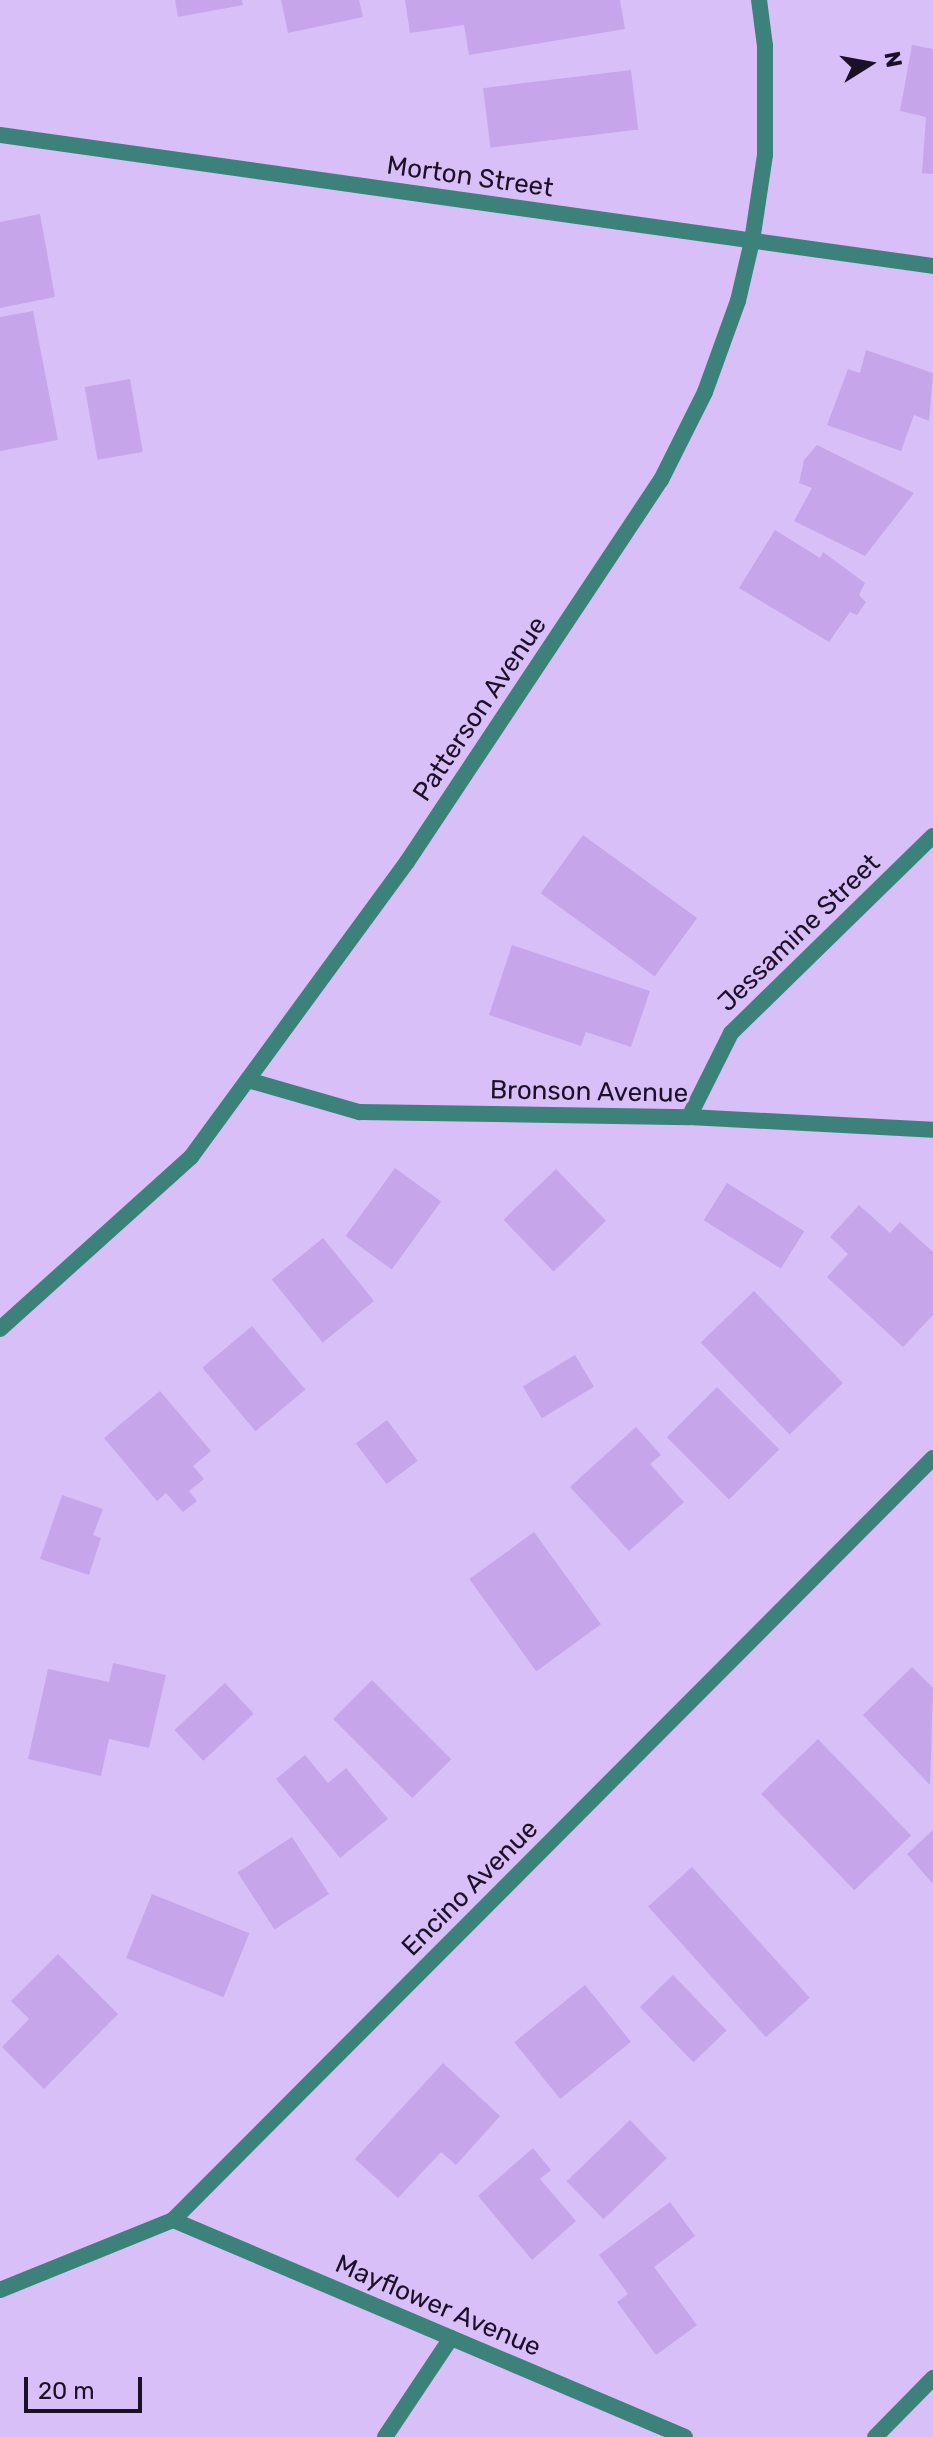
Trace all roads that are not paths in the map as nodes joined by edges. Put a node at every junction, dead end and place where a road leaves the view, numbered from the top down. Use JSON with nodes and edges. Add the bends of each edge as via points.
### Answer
{"nodes":[{"id":1,"x":759,"y":0,"type":"edge"},
{"id":2,"x":0,"y":135,"type":"edge"},
{"id":3,"x":752,"y":241,"type":"junction"},
{"id":4,"x":933,"y":266,"type":"edge"},
{"id":5,"x":933,"y":836,"type":"edge"},
{"id":6,"x":248,"y":1080,"type":"junction"},
{"id":7,"x":689,"y":1117,"type":"junction"},
{"id":8,"x":933,"y":1130,"type":"edge"},
{"id":9,"x":0,"y":1329,"type":"edge"},
{"id":10,"x":933,"y":1458,"type":"edge"},
{"id":11,"x":173,"y":2220,"type":"junction"},
{"id":12,"x":0,"y":2290,"type":"edge"},
{"id":13,"x":451,"y":2338,"type":"junction"},
{"id":14,"x":933,"y":2378,"type":"edge"},
{"id":15,"x":385,"y":2437,"type":"edge"},
{"id":16,"x":685,"y":2437,"type":"edge"},
{"id":17,"x":875,"y":2437,"type":"edge"}],
"edges":[{"from":1,"to":3,"type":"street","name":"Patterson Avenue","via":[[765,46],[765,155]]},
{"from":2,"to":3,"type":"street","name":"Morton Street"},
{"from":3,"to":4,"type":"street","name":"Morton Street"},
{"from":3,"to":6,"type":"street","name":"Patterson Avenue","via":[[738,301],[705,392],[661,480],[407,862]]},
{"from":5,"to":7,"type":"street","name":"Jessamine Street","via":[[731,1033]]},
{"from":6,"to":7,"type":"street","name":"Bronson Avenue","via":[[359,1112]]},
{"from":6,"to":9,"type":"street","name":"Patterson Avenue","via":[[191,1157]]},
{"from":7,"to":8,"type":"street","name":"Bronson Avenue"},
{"from":10,"to":11,"type":"street","name":"Encino Avenue"},
{"from":11,"to":12,"type":"street","name":"Encino Avenue"},
{"from":11,"to":13,"type":"street","name":"Mayflower Avenue"},
{"from":13,"to":15,"type":"street"},
{"from":13,"to":16,"type":"street","name":"Mayflower Avenue"},
{"from":14,"to":17,"type":"street"}]}
